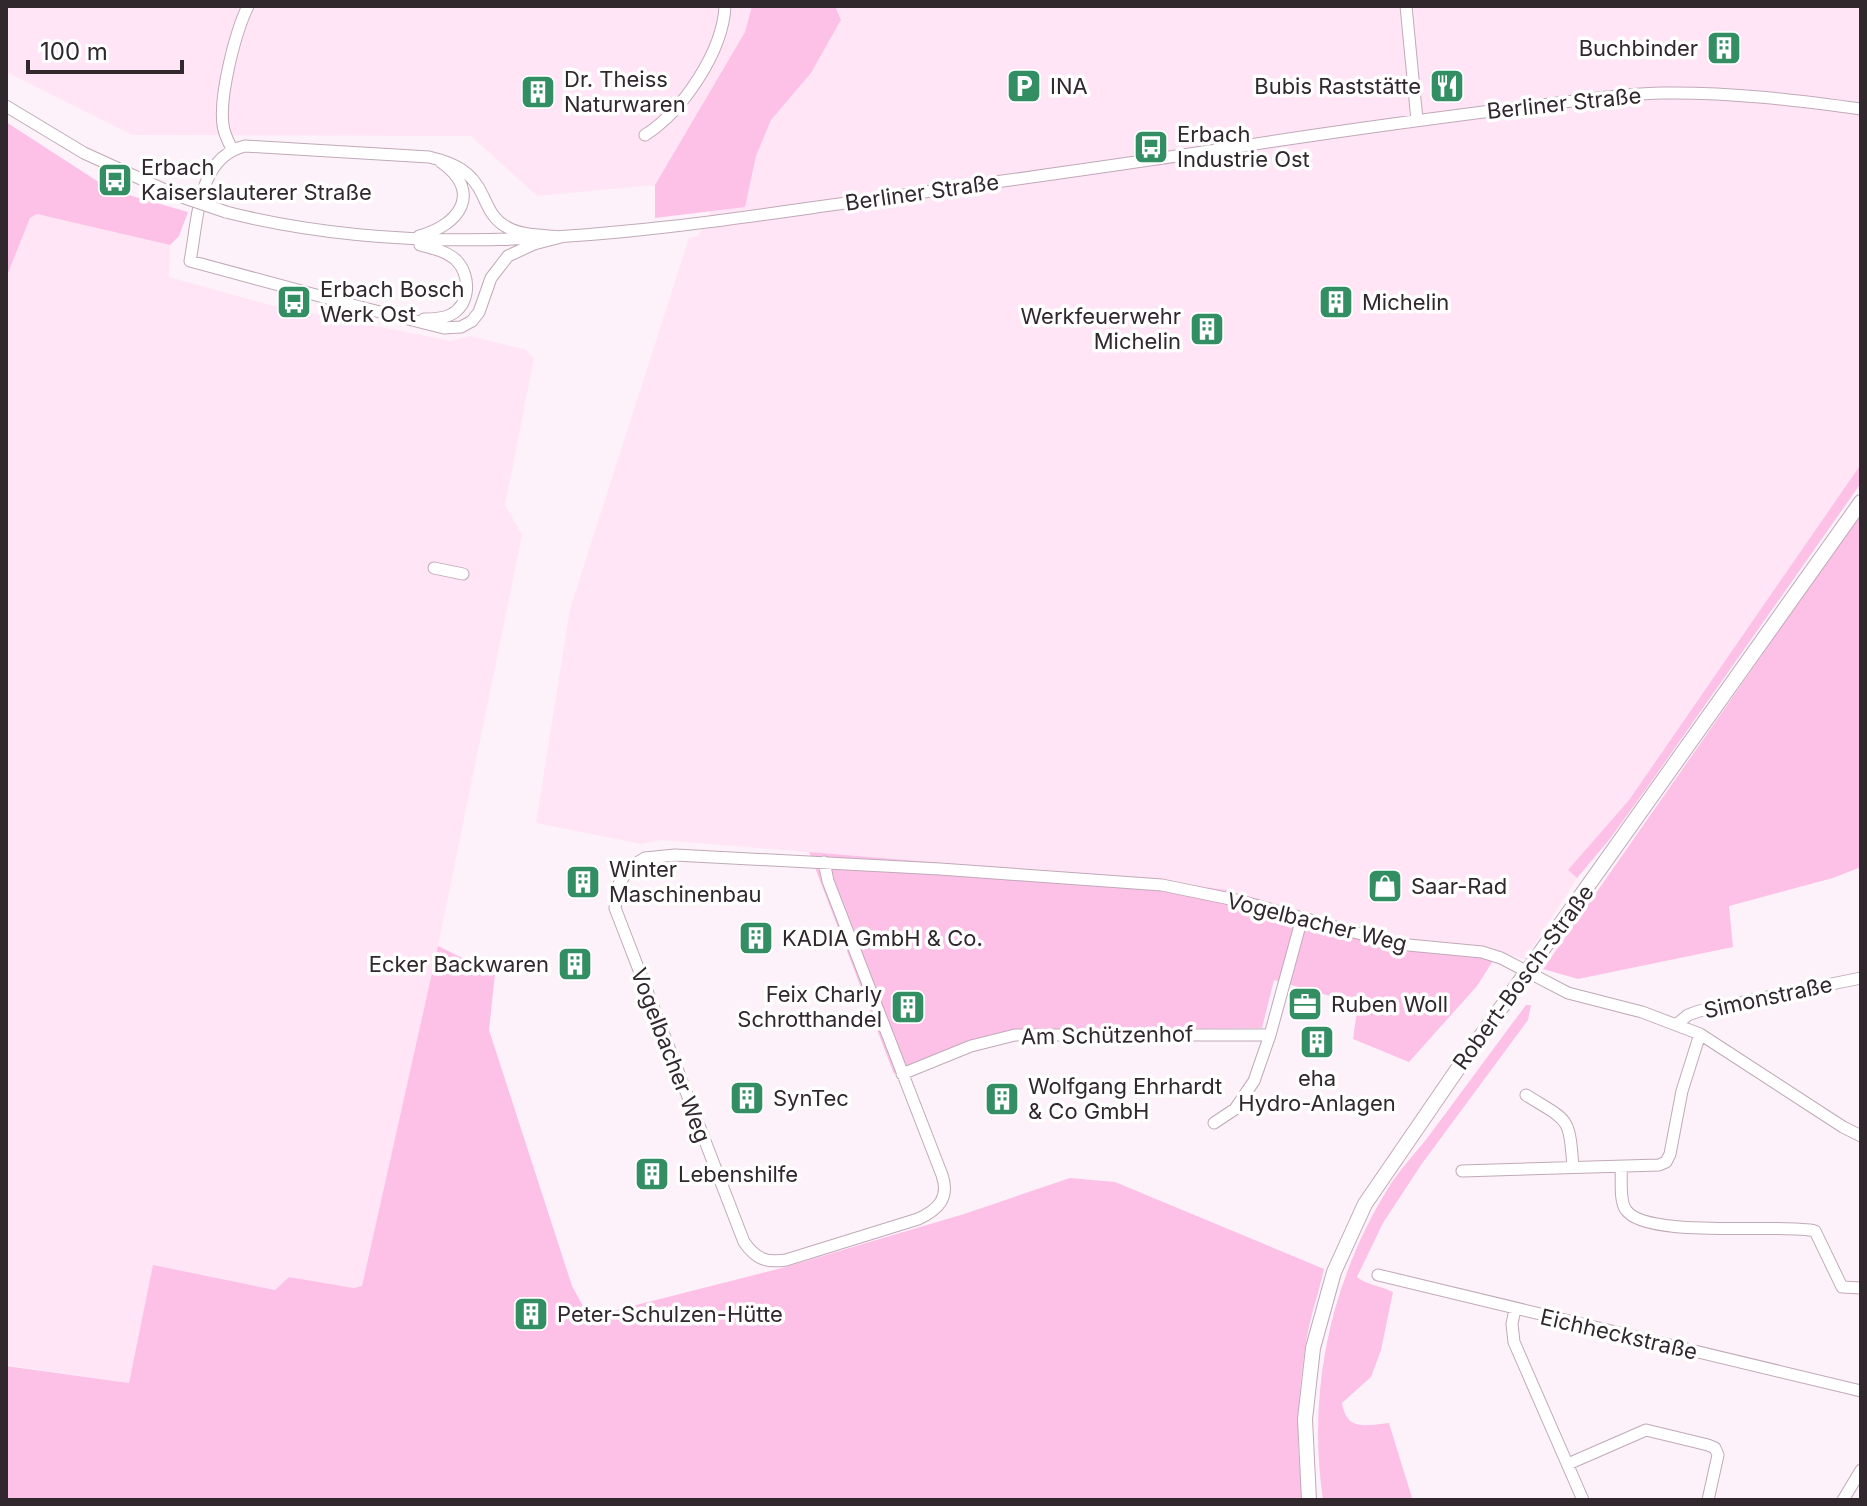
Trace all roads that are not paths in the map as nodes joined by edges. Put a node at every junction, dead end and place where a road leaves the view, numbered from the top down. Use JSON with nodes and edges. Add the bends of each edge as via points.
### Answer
{"nodes":[{"id":1,"x":248,"y":6,"type":"edge"},
{"id":2,"x":725,"y":6,"type":"edge"},
{"id":3,"x":1406,"y":6,"type":"edge"},
{"id":4,"x":6,"y":106,"type":"edge"},
{"id":5,"x":1861,"y":109,"type":"edge"},
{"id":6,"x":1417,"y":120,"type":"junction"},
{"id":7,"x":645,"y":135,"type":"dead end"},
{"id":8,"x":232,"y":149,"type":"junction"},
{"id":9,"x":429,"y":157,"type":"junction"},
{"id":10,"x":561,"y":237,"type":"junction"},
{"id":11,"x":388,"y":239,"type":"junction"},
{"id":12,"x":413,"y":320,"type":"junction"},
{"id":13,"x":1861,"y":502,"type":"edge"},
{"id":14,"x":434,"y":568,"type":"dead end"},
{"id":15,"x":463,"y":574,"type":"dead end"},
{"id":16,"x":824,"y":862,"type":"junction"},
{"id":17,"x":1302,"y":918,"type":"junction"},
{"id":18,"x":1527,"y":971,"type":"junction"},
{"id":19,"x":1861,"y":978,"type":"edge"},
{"id":20,"x":1677,"y":1024,"type":"junction"},
{"id":21,"x":1700,"y":1034,"type":"junction"},
{"id":22,"x":1270,"y":1035,"type":"junction"},
{"id":23,"x":902,"y":1074,"type":"junction"},
{"id":24,"x":1526,"y":1095,"type":"dead end"},
{"id":25,"x":1214,"y":1123,"type":"dead end"},
{"id":26,"x":1861,"y":1136,"type":"edge"},
{"id":27,"x":1573,"y":1167,"type":"junction"},
{"id":28,"x":1621,"y":1167,"type":"junction"},
{"id":29,"x":1462,"y":1171,"type":"dead end"},
{"id":30,"x":1378,"y":1275,"type":"dead end"},
{"id":31,"x":1861,"y":1288,"type":"edge"},
{"id":32,"x":1515,"y":1309,"type":"junction"},
{"id":33,"x":1861,"y":1391,"type":"edge"},
{"id":34,"x":1568,"y":1464,"type":"junction"},
{"id":35,"x":1861,"y":1470,"type":"edge"},
{"id":36,"x":1309,"y":1500,"type":"edge"},
{"id":37,"x":1583,"y":1500,"type":"edge"},
{"id":38,"x":1708,"y":1500,"type":"edge"},
{"id":39,"x":1843,"y":1500,"type":"edge"}],
"edges":[{"from":1,"to":8,"type":"street","via":[[235,39],[222,110]]},
{"from":2,"to":7,"type":"street","via":[[715,49],[674,112]]},
{"from":3,"to":6,"type":"street"},
{"from":4,"to":11,"type":"street","name":"Berliner Straße","bridge":true,"via":[[94,159],[176,195],[316,232]]},
{"from":5,"to":6,"type":"street","name":"Berliner Straße","via":[[1764,96],[1662,93]]},
{"from":6,"to":10,"type":"street","name":"Berliner Straße","via":[[704,224]]},
{"from":8,"to":9,"type":"street"},
{"from":8,"to":12,"type":"street","via":[[207,178],[190,261]]},
{"from":9,"to":10,"type":"street","via":[[463,168],[505,226]]},
{"from":9,"to":11,"type":"street","via":[[453,174],[462,197],[460,209],[442,229]]},
{"from":10,"to":11,"type":"street","name":"Berliner Straße"},
{"from":10,"to":12,"type":"street","via":[[508,256],[491,278],[472,321],[444,328]]},
{"from":11,"to":12,"type":"street","via":[[443,251],[455,259],[467,280],[458,310],[436,319]]},
{"from":13,"to":18,"type":"main road","name":"Robert-Bosch-Straße"},
{"from":14,"to":15,"type":"street"},
{"from":16,"to":17,"type":"street","name":"Vogelbacher Weg","via":[[1151,884]]},
{"from":16,"to":23,"type":"street","name":"Vogelbacher Weg"},
{"from":16,"to":23,"type":"street","name":"Vogelbacher Weg","via":[[655,856],[630,867],[616,896],[621,928],[752,1254],[769,1262],[786,1260],[936,1210],[944,1183]]},
{"from":17,"to":18,"type":"street","name":"Vogelbacher Weg","via":[[1398,944],[1482,952]]},
{"from":17,"to":22,"type":"street"},
{"from":18,"to":20,"type":"street","name":"Vogelbacher Weg","via":[[1568,993]]},
{"from":18,"to":36,"type":"main road","name":"Robert-Bosch-Straße","via":[[1385,1172],[1339,1260],[1322,1308],[1308,1380]]},
{"from":19,"to":20,"type":"street","name":"Simonstraße","via":[[1699,1011]]},
{"from":20,"to":21,"type":"street","name":"Vogelbacher Weg"},
{"from":21,"to":26,"type":"street","name":"Vogelbacher Weg"},
{"from":21,"to":28,"type":"street","via":[[1666,1162]]},
{"from":22,"to":23,"type":"street","name":"Am Schützenhof","via":[[1015,1035]]},
{"from":22,"to":25,"type":"street","via":[[1246,1096]]},
{"from":24,"to":27,"type":"street","via":[[1566,1121]]},
{"from":27,"to":28,"type":"street"},
{"from":27,"to":29,"type":"street"},
{"from":28,"to":31,"type":"street","via":[[1623,1206],[1637,1219],[1704,1228],[1815,1231],[1842,1287]]},
{"from":30,"to":32,"type":"street","name":"Eichheckstraße"},
{"from":32,"to":33,"type":"street","name":"Eichheckstraße"},
{"from":32,"to":34,"type":"street","via":[[1514,1342]]},
{"from":34,"to":37,"type":"street"},
{"from":34,"to":38,"type":"street","via":[[1646,1430],[1708,1445],[1718,1455]]},
{"from":35,"to":39,"type":"street"}]}
